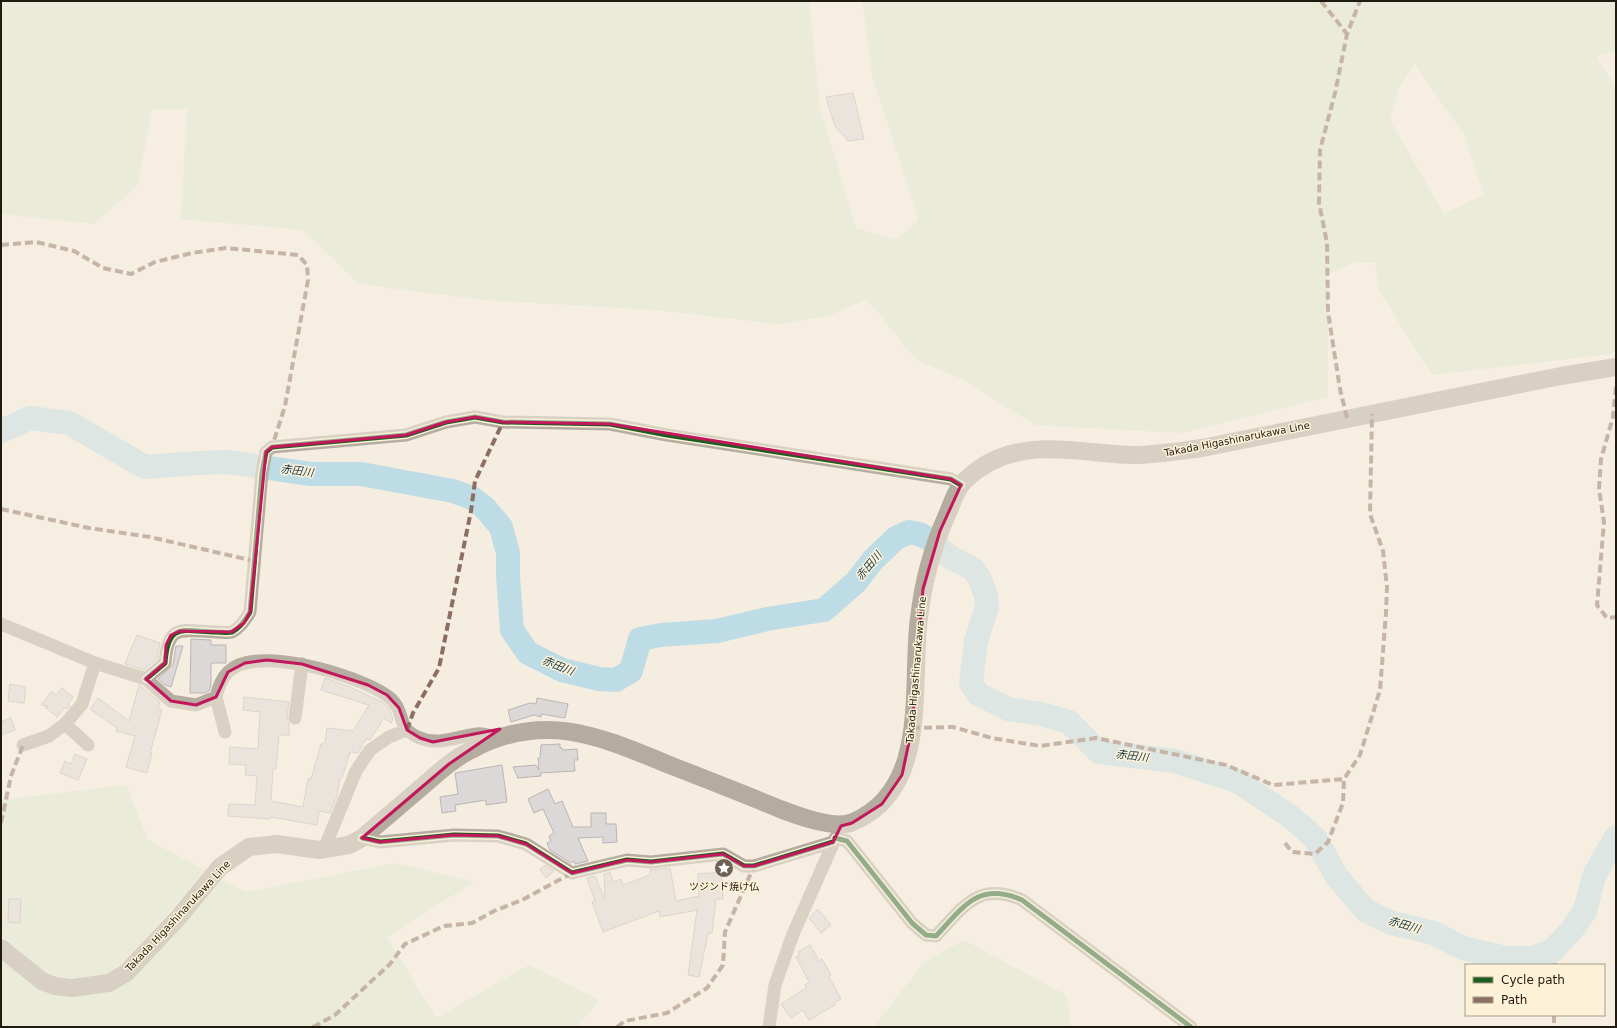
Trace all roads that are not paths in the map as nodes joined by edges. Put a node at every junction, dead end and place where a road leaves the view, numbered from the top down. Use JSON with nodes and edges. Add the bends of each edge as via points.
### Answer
{"nodes":[{"id":1,"x":1616,"y":367,"type":"edge"},
{"id":2,"x":961,"y":485,"type":"junction"},
{"id":3,"x":1,"y":624,"type":"edge"},
{"id":4,"x":95,"y":664,"type":"junction"},
{"id":5,"x":302,"y":664,"type":"junction"},
{"id":6,"x":146,"y":679,"type":"junction"},
{"id":7,"x":216,"y":697,"type":"junction"},
{"id":8,"x":294,"y":718,"type":"dead end"},
{"id":9,"x":65,"y":724,"type":"junction"},
{"id":10,"x":407,"y":730,"type":"junction"},
{"id":11,"x":225,"y":732,"type":"dead end"},
{"id":12,"x":497,"y":738,"type":"junction"},
{"id":13,"x":23,"y":745,"type":"dead end"},
{"id":14,"x":88,"y":745,"type":"dead end"},
{"id":15,"x":836,"y":835,"type":"junction"},
{"id":16,"x":362,"y":838,"type":"junction"},
{"id":17,"x":324,"y":849,"type":"junction"},
{"id":18,"x":1,"y":948,"type":"edge"},
{"id":19,"x":769,"y":1027,"type":"edge"},
{"id":20,"x":1191,"y":1027,"type":"edge"}],
"edges":[{"from":1,"to":2,"type":"main road","name":"Takada Higashinarukawa Line","via":[[1181,451],[1133,455],[1031,450],[996,459]]},
{"from":2,"to":6,"type":"street","via":[[951,479],[610,424],[503,422],[475,417],[446,422],[406,435],[272,447],[266,452],[262,474],[250,612],[244,623],[231,632],[180,631],[171,635],[166,645],[165,663]]},
{"from":2,"to":15,"type":"main road","name":"Takada Higashinarukawa Line","via":[[940,531],[923,590],[918,621],[912,728],[902,775],[882,804]]},
{"from":3,"to":4,"type":"street"},
{"from":4,"to":6,"type":"street"},
{"from":4,"to":9,"type":"street","via":[[82,704]]},
{"from":5,"to":7,"type":"street","via":[[267,660],[244,663],[228,672],[219,685]]},
{"from":5,"to":8,"type":"street"},
{"from":5,"to":10,"type":"street","via":[[368,685],[388,695],[399,708]]},
{"from":6,"to":7,"type":"street","via":[[171,701],[196,705]]},
{"from":7,"to":11,"type":"street"},
{"from":9,"to":13,"type":"street","via":[[48,736]]},
{"from":9,"to":14,"type":"street"},
{"from":10,"to":12,"type":"street","via":[[433,742],[478,733]]},
{"from":10,"to":17,"type":"street","via":[[389,737],[370,750],[356,771]]},
{"from":12,"to":15,"type":"main road","name":"Takada Higashinarukawa Line","via":[[532,730],[551,730],[603,738],[795,814]]},
{"from":12,"to":16,"type":"main road","name":"Takada Higashinarukawa Line","via":[[470,750],[449,764]]},
{"from":15,"to":16,"type":"street","via":[[754,866],[744,866],[723,854],[652,862],[627,860],[572,873],[526,844],[498,836],[454,835],[380,842]]},
{"from":15,"to":19,"type":"street","via":[[793,934],[775,984]]},
{"from":15,"to":20,"type":"street","via":[[848,841],[912,923],[926,935],[936,936],[978,896],[994,892],[1010,895],[1022,900]]},
{"from":16,"to":17,"type":"main road","name":"Takada Higashinarukawa Line","via":[[349,845]]},
{"from":17,"to":18,"type":"main road","name":"Takada Higashinarukawa Line","via":[[277,844],[249,847],[236,855],[220,867],[177,919],[126,973],[109,983],[72,988],[55,986],[42,981]]}]}
